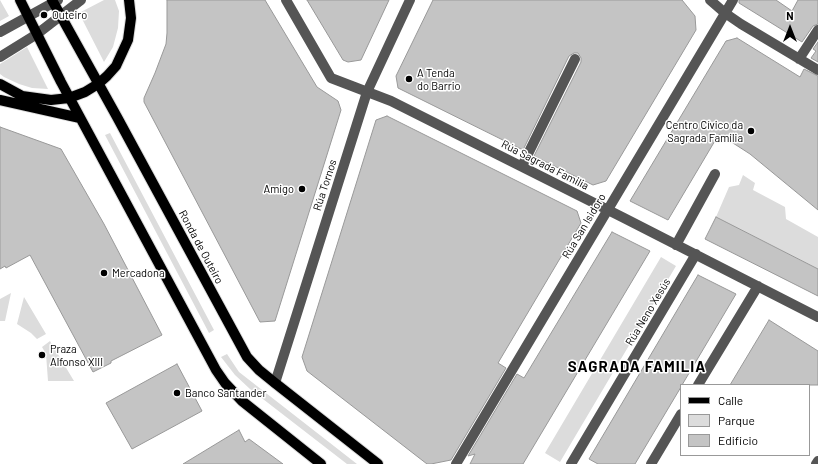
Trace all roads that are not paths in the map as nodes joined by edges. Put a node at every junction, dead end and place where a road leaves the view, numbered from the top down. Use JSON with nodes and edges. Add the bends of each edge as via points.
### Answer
{"nodes":[{"id":1,"x":20,"y":0,"type":"edge"},
{"id":2,"x":81,"y":0,"type":"edge"},
{"id":3,"x":129,"y":0,"type":"edge"},
{"id":4,"x":286,"y":0,"type":"edge"},
{"id":5,"x":410,"y":0,"type":"edge"},
{"id":6,"x":710,"y":0,"type":"edge"},
{"id":7,"x":732,"y":0,"type":"edge"},
{"id":8,"x":54,"y":1,"type":"edge"},
{"id":9,"x":725,"y":13,"type":"junction"},
{"id":10,"x":60,"y":16,"type":"junction"},
{"id":11,"x":28,"y":17,"type":"junction"},
{"id":12,"x":818,"y":30,"type":"edge"},
{"id":13,"x":0,"y":32,"type":"edge"},
{"id":14,"x":36,"y":34,"type":"junction"},
{"id":15,"x":0,"y":57,"type":"edge"},
{"id":16,"x":575,"y":59,"type":"dead end"},
{"id":17,"x":799,"y":59,"type":"junction"},
{"id":18,"x":818,"y":70,"type":"edge"},
{"id":19,"x":0,"y":84,"type":"edge"},
{"id":20,"x":98,"y":84,"type":"junction"},
{"id":21,"x":367,"y":92,"type":"junction"},
{"id":22,"x":69,"y":98,"type":"junction"},
{"id":23,"x":0,"y":100,"type":"edge"},
{"id":24,"x":80,"y":118,"type":"junction"},
{"id":25,"x":522,"y":166,"type":"junction"},
{"id":26,"x":715,"y":174,"type":"dead end"},
{"id":27,"x":608,"y":210,"type":"junction"},
{"id":28,"x":676,"y":245,"type":"junction"},
{"id":29,"x":696,"y":254,"type":"junction"},
{"id":30,"x":758,"y":286,"type":"junction"},
{"id":31,"x":818,"y":317,"type":"edge"},
{"id":32,"x":275,"y":383,"type":"junction"},
{"id":33,"x":699,"y":384,"type":"edge"},
{"id":34,"x":680,"y":416,"type":"edge"},
{"id":35,"x":818,"y":461,"type":"edge"},
{"id":36,"x":321,"y":464,"type":"edge"},
{"id":37,"x":378,"y":464,"type":"edge"},
{"id":38,"x":456,"y":464,"type":"edge"},
{"id":39,"x":571,"y":464,"type":"edge"},
{"id":40,"x":651,"y":464,"type":"edge"},
{"id":41,"x":816,"y":464,"type":"edge"}],
"edges":[{"from":1,"to":11,"type":"main road"},
{"from":2,"to":10,"type":"street"},
{"from":3,"to":20,"type":"main road","via":[[131,18],[128,40],[116,66]]},
{"from":4,"to":21,"type":"street","name":"Rúa Sagrada Familia","via":[[331,78]]},
{"from":5,"to":21,"type":"street","name":"Rúa Tornos"},
{"from":6,"to":9,"type":"street"},
{"from":7,"to":9,"type":"street","name":"Rúa San Isidoro"},
{"from":8,"to":10,"type":"main road","name":"Ronda de Outeiro"},
{"from":8,"to":11,"type":"street"},
{"from":9,"to":17,"type":"street"},
{"from":9,"to":27,"type":"street","name":"Rúa San Isidoro"},
{"from":10,"to":14,"type":"street"},
{"from":10,"to":20,"type":"main road","name":"Ronda de Outeiro"},
{"from":11,"to":13,"type":"street"},
{"from":11,"to":14,"type":"main road"},
{"from":12,"to":17,"type":"street"},
{"from":14,"to":15,"type":"street"},
{"from":14,"to":22,"type":"main road"},
{"from":16,"to":25,"type":"street"},
{"from":17,"to":18,"type":"street"},
{"from":19,"to":22,"type":"main road","via":[[31,98]]},
{"from":20,"to":22,"type":"main road"},
{"from":20,"to":32,"type":"main road","name":"Ronda de Outeiro","via":[[247,357]]},
{"from":21,"to":25,"type":"street","name":"Rúa Sagrada Familia","via":[[391,101]]},
{"from":21,"to":32,"type":"street","name":"Rúa Tornos"},
{"from":22,"to":24,"type":"main road"},
{"from":23,"to":24,"type":"main road"},
{"from":24,"to":36,"type":"main road","via":[[225,383],[242,401]]},
{"from":25,"to":27,"type":"street","name":"Rúa Sagrada Familia"},
{"from":26,"to":28,"type":"street"},
{"from":27,"to":28,"type":"street","name":"Rúa Sagrada Familia"},
{"from":27,"to":38,"type":"street","name":"Rúa San Isidoro"},
{"from":28,"to":29,"type":"street","name":"Rúa Sagrada Familia"},
{"from":29,"to":30,"type":"street","name":"Rúa Sagrada Familia"},
{"from":29,"to":39,"type":"street","name":"Rúa Neno Xesús"},
{"from":30,"to":31,"type":"street","name":"Rúa Sagrada Familia"},
{"from":30,"to":33,"type":"street"},
{"from":32,"to":37,"type":"main road","name":"Ronda de Outeiro"},
{"from":34,"to":40,"type":"street"},
{"from":35,"to":41,"type":"street"}]}
